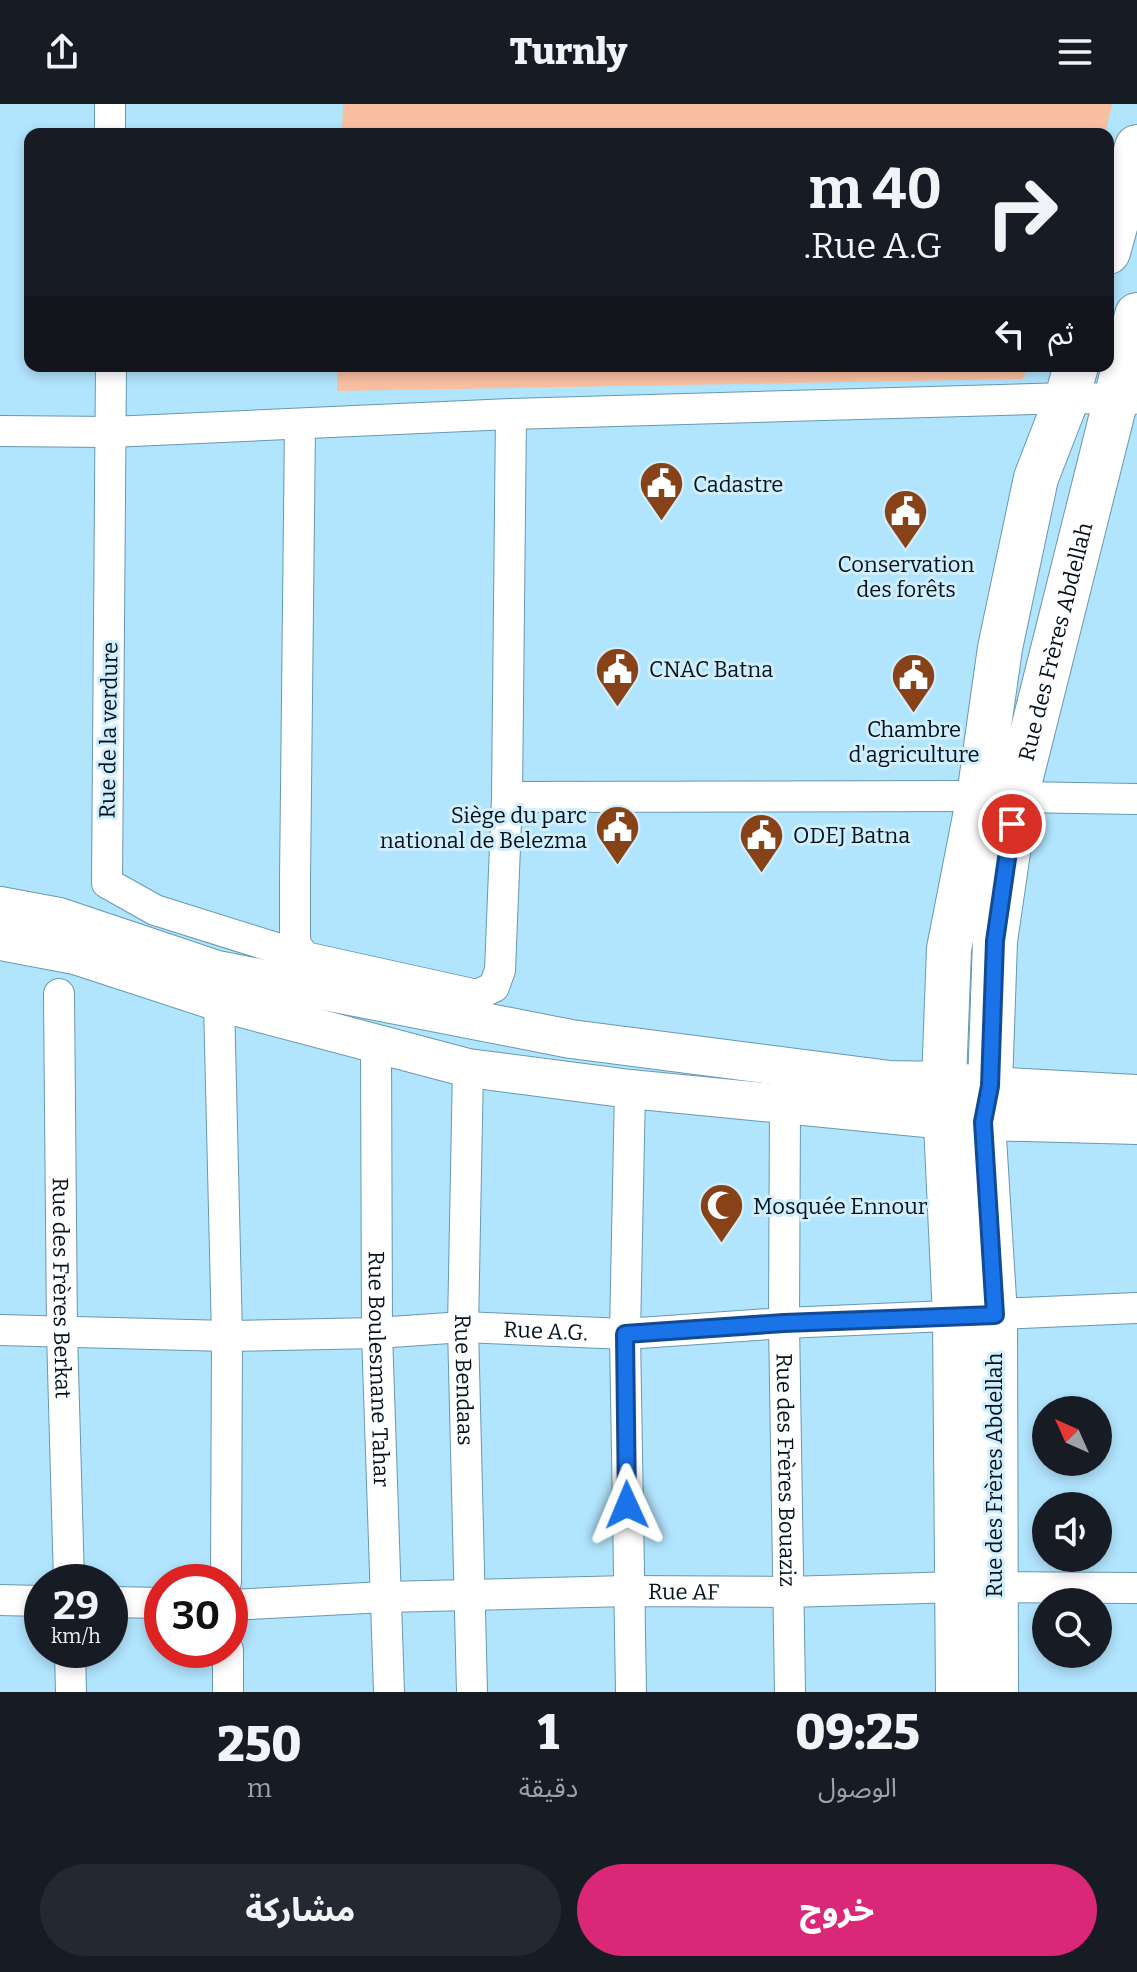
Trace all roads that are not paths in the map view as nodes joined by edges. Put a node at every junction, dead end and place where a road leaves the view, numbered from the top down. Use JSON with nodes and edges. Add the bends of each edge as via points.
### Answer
{"nodes":[{"id":1,"x":110,"y":104,"type":"edge"},
{"id":2,"x":110,"y":128,"type":"edge"},
{"id":3,"x":1137,"y":147,"type":"edge"},
{"id":4,"x":1114,"y":230,"type":"edge"},
{"id":5,"x":1137,"y":315,"type":"edge"},
{"id":6,"x":111,"y":372,"type":"edge"},
{"id":7,"x":1072,"y":382,"type":"edge"},
{"id":8,"x":1126,"y":400,"type":"edge"},
{"id":9,"x":511,"y":414,"type":"junction"},
{"id":10,"x":300,"y":424,"type":"junction"},
{"id":11,"x":0,"y":431,"type":"edge"},
{"id":12,"x":111,"y":432,"type":"junction"},
{"id":13,"x":998,"y":796,"type":"junction"},
{"id":14,"x":507,"y":797,"type":"junction"},
{"id":15,"x":1137,"y":799,"type":"edge"},
{"id":16,"x":0,"y":906,"type":"edge"},
{"id":17,"x":0,"y":941,"type":"edge"},
{"id":18,"x":305,"y":957,"type":"junction"},
{"id":19,"x":59,"y":994,"type":"dead end"},
{"id":20,"x":219,"y":1002,"type":"junction"},
{"id":21,"x":376,"y":1045,"type":"junction"},
{"id":22,"x":468,"y":1068,"type":"junction"},
{"id":23,"x":630,"y":1089,"type":"junction"},
{"id":24,"x":1137,"y":1094,"type":"edge"},
{"id":25,"x":966,"y":1102,"type":"junction"},
{"id":26,"x":785,"y":1104,"type":"junction"},
{"id":27,"x":1137,"y":1125,"type":"edge"},
{"id":28,"x":1137,"y":1308,"type":"edge"},
{"id":29,"x":975,"y":1316,"type":"junction"},
{"id":30,"x":784,"y":1323,"type":"junction"},
{"id":31,"x":463,"y":1327,"type":"junction"},
{"id":32,"x":0,"y":1330,"type":"edge"},
{"id":33,"x":62,"y":1333,"type":"junction"},
{"id":34,"x":377,"y":1333,"type":"junction"},
{"id":35,"x":625,"y":1334,"type":"junction"},
{"id":36,"x":227,"y":1336,"type":"junction"},
{"id":37,"x":68,"y":1564,"type":"edge"},
{"id":38,"x":226,"y":1564,"type":"edge"},
{"id":39,"x":976,"y":1587,"type":"junction"},
{"id":40,"x":1137,"y":1588,"type":"edge"},
{"id":41,"x":628,"y":1591,"type":"junction"},
{"id":42,"x":787,"y":1592,"type":"junction"},
{"id":43,"x":469,"y":1596,"type":"junction"},
{"id":44,"x":385,"y":1597,"type":"junction"},
{"id":45,"x":0,"y":1600,"type":"edge"},
{"id":46,"x":24,"y":1601,"type":"edge"},
{"id":47,"x":248,"y":1604,"type":"edge"},
{"id":48,"x":70,"y":1668,"type":"edge"},
{"id":49,"x":228,"y":1668,"type":"edge"},
{"id":50,"x":71,"y":1692,"type":"edge"},
{"id":51,"x":228,"y":1692,"type":"edge"},
{"id":52,"x":389,"y":1692,"type":"edge"},
{"id":53,"x":472,"y":1692,"type":"edge"},
{"id":54,"x":631,"y":1692,"type":"edge"},
{"id":55,"x":790,"y":1692,"type":"edge"},
{"id":56,"x":958,"y":1692,"type":"edge"},
{"id":57,"x":996,"y":1692,"type":"edge"}],
"edges":[{"from":1,"to":2,"type":"street"},
{"from":3,"to":4,"type":"main road"},
{"from":5,"to":8,"type":"main road","name":"Rue des Frères Abdellah"},
{"from":6,"to":12,"type":"street","name":"Rue de la verdure"},
{"from":7,"to":8,"type":"street"},
{"from":7,"to":9,"type":"street"},
{"from":7,"to":13,"type":"main road","name":"Rue des Frères Abdellah","via":[[1036,478],[1000,648]]},
{"from":8,"to":13,"type":"main road","name":"Rue des Frères Abdellah"},
{"from":9,"to":10,"type":"street"},
{"from":9,"to":14,"type":"street"},
{"from":10,"to":12,"type":"street"},
{"from":10,"to":18,"type":"street","via":[[295,936]]},
{"from":11,"to":12,"type":"street"},
{"from":12,"to":18,"type":"street","name":"Rue de la verdure","via":[[107,883],[155,910]]},
{"from":13,"to":14,"type":"street"},
{"from":13,"to":15,"type":"street"},
{"from":13,"to":25,"type":"main road","name":"Rue des Frères Abdellah","via":[[949,949]]},
{"from":14,"to":18,"type":"street","via":[[500,970],[494,987],[477,995]]},
{"from":16,"to":25,"type":"street","via":[[59,917],[217,970],[571,1039],[890,1080]]},
{"from":17,"to":20,"type":"street","via":[[75,955]]},
{"from":19,"to":33,"type":"street","name":"Rue des Frères Berkat"},
{"from":20,"to":21,"type":"street"},
{"from":20,"to":36,"type":"street"},
{"from":21,"to":22,"type":"street"},
{"from":21,"to":34,"type":"street","name":"Rue Boulesmane Tahar"},
{"from":22,"to":23,"type":"street"},
{"from":22,"to":31,"type":"street","name":"Rue Bendaas"},
{"from":23,"to":26,"type":"street"},
{"from":23,"to":35,"type":"street"},
{"from":24,"to":25,"type":"street"},
{"from":25,"to":26,"type":"street"},
{"from":25,"to":27,"type":"street"},
{"from":25,"to":29,"type":"main road","name":"Rue des Frères Abdellah"},
{"from":26,"to":30,"type":"street","name":"Rue des Frères Bouaziz"},
{"from":28,"to":29,"type":"street","name":"Rue A.G."},
{"from":29,"to":30,"type":"street","name":"Rue A.G."},
{"from":29,"to":39,"type":"main road","name":"Rue des Frères Abdellah"},
{"from":30,"to":35,"type":"street","name":"Rue A.G."},
{"from":30,"to":42,"type":"street","name":"Rue des Frères Bouaziz"},
{"from":31,"to":34,"type":"street","name":"Rue A.G."},
{"from":31,"to":35,"type":"street","name":"Rue A.G."},
{"from":31,"to":43,"type":"street","name":"Rue Bendaas"},
{"from":32,"to":33,"type":"street","name":"Rue A.G."},
{"from":33,"to":36,"type":"street","name":"Rue A.G."},
{"from":33,"to":37,"type":"street","name":"Rue des Frères Berkat"},
{"from":34,"to":36,"type":"street","name":"Rue A.G."},
{"from":34,"to":44,"type":"street","name":"Rue Boulesmane Tahar"},
{"from":35,"to":41,"type":"street"},
{"from":36,"to":38,"type":"street"},
{"from":39,"to":40,"type":"street","name":"Rue AF"},
{"from":39,"to":42,"type":"street","name":"Rue AF"},
{"from":39,"to":56,"type":"main road","name":"Rue des Frères Abdellah"},
{"from":39,"to":57,"type":"main road","name":"Rue des Frères Abdellah"},
{"from":41,"to":42,"type":"street","name":"Rue AF"},
{"from":41,"to":43,"type":"street","name":"Rue AF"},
{"from":41,"to":54,"type":"street"},
{"from":42,"to":55,"type":"street","name":"Rue des Frères Bouaziz"},
{"from":43,"to":44,"type":"street","name":"Rue AF"},
{"from":43,"to":53,"type":"street","name":"Rue Bendaas"},
{"from":44,"to":47,"type":"street","name":"Rue AF"},
{"from":44,"to":52,"type":"street","name":"Rue Boulesmane Tahar"},
{"from":45,"to":46,"type":"street"},
{"from":48,"to":50,"type":"street"},
{"from":49,"to":51,"type":"street"}]}
